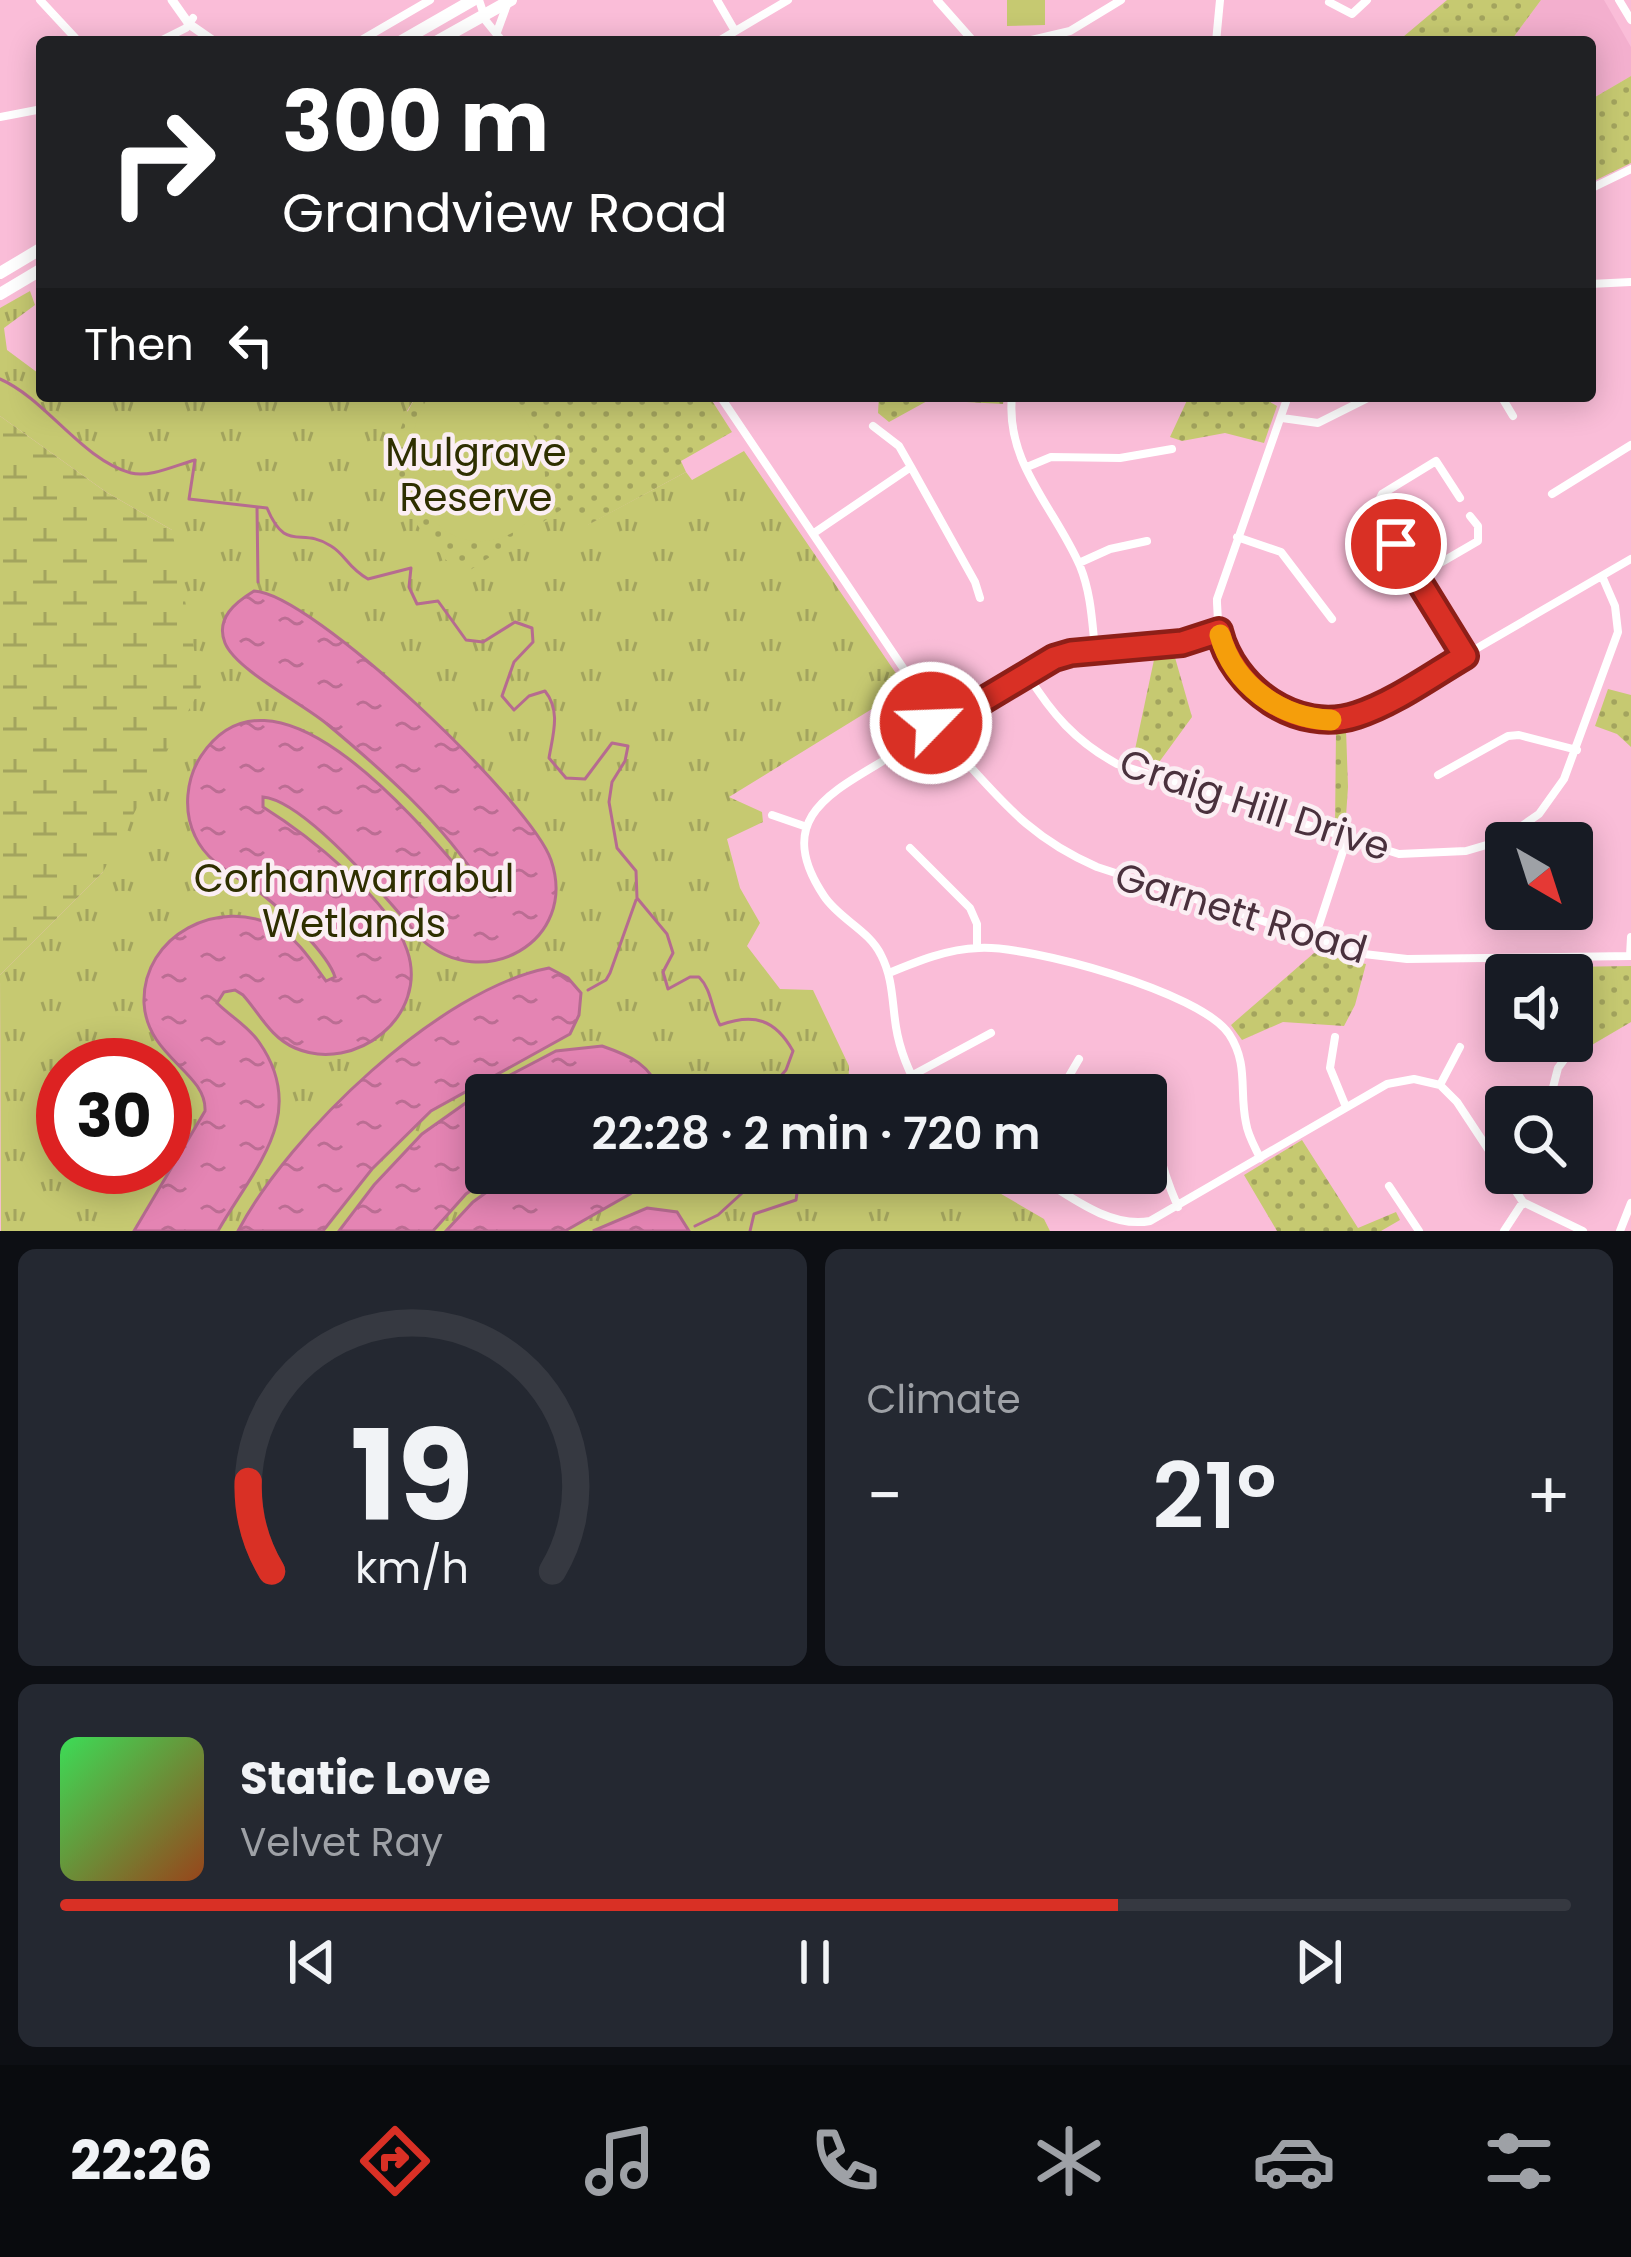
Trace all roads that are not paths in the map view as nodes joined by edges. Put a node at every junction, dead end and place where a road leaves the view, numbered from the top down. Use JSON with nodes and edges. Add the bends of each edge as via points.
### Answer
{"nodes":[{"id":1,"x":40,"y":0,"type":"edge"},
{"id":2,"x":176,"y":0,"type":"edge"},
{"id":3,"x":430,"y":0,"type":"edge"},
{"id":4,"x":476,"y":0,"type":"edge"},
{"id":5,"x":717,"y":0,"type":"edge"},
{"id":6,"x":788,"y":0,"type":"edge"},
{"id":7,"x":937,"y":0,"type":"edge"},
{"id":8,"x":1120,"y":0,"type":"edge"},
{"id":9,"x":1224,"y":0,"type":"edge"},
{"id":10,"x":1367,"y":0,"type":"edge"},
{"id":11,"x":1619,"y":0,"type":"edge"},
{"id":12,"x":510,"y":1,"type":"edge"},
{"id":13,"x":1329,"y":2,"type":"edge"},
{"id":14,"x":483,"y":15,"type":"junction"},
{"id":15,"x":1631,"y":20,"type":"edge"},
{"id":16,"x":190,"y":21,"type":"junction"},
{"id":17,"x":735,"y":31,"type":"junction"},
{"id":18,"x":497,"y":32,"type":"junction"},
{"id":19,"x":73,"y":36,"type":"edge"},
{"id":20,"x":168,"y":36,"type":"edge"},
{"id":21,"x":208,"y":36,"type":"edge"},
{"id":22,"x":368,"y":36,"type":"edge"},
{"id":23,"x":411,"y":36,"type":"edge"},
{"id":24,"x":446,"y":36,"type":"edge"},
{"id":25,"x":499,"y":36,"type":"edge"},
{"id":26,"x":727,"y":36,"type":"edge"},
{"id":27,"x":968,"y":36,"type":"edge"},
{"id":28,"x":1059,"y":36,"type":"edge"},
{"id":29,"x":1217,"y":36,"type":"edge"},
{"id":30,"x":36,"y":110,"type":"edge"},
{"id":31,"x":0,"y":117,"type":"edge"},
{"id":32,"x":1631,"y":170,"type":"edge"},
{"id":33,"x":1596,"y":186,"type":"edge"},
{"id":34,"x":36,"y":252,"type":"edge"},
{"id":35,"x":0,"y":273,"type":"edge"},
{"id":36,"x":36,"y":273,"type":"edge"},
{"id":37,"x":1631,"y":282,"type":"edge"},
{"id":38,"x":1596,"y":284,"type":"edge"},
{"id":39,"x":0,"y":294,"type":"edge"},
{"id":40,"x":723,"y":402,"type":"edge"},
{"id":41,"x":1011,"y":402,"type":"edge"},
{"id":42,"x":1286,"y":402,"type":"edge"},
{"id":43,"x":1360,"y":402,"type":"edge"},
{"id":44,"x":1505,"y":402,"type":"edge"},
{"id":45,"x":1513,"y":416,"type":"dead end"},
{"id":46,"x":1282,"y":418,"type":"junction"},
{"id":47,"x":872,"y":426,"type":"dead end"},
{"id":48,"x":1631,"y":445,"type":"edge"},
{"id":49,"x":1172,"y":449,"type":"dead end"},
{"id":50,"x":911,"y":467,"type":"junction"},
{"id":51,"x":1026,"y":468,"type":"junction"},
{"id":52,"x":1552,"y":494,"type":"dead end"},
{"id":53,"x":1460,"y":498,"type":"dead end"},
{"id":54,"x":1470,"y":516,"type":"dead end"},
{"id":55,"x":814,"y":533,"type":"junction"},
{"id":56,"x":1237,"y":537,"type":"junction"},
{"id":57,"x":1147,"y":541,"type":"dead end"},
{"id":58,"x":1631,"y":559,"type":"edge"},
{"id":59,"x":1079,"y":563,"type":"junction"},
{"id":60,"x":1602,"y":576,"type":"junction"},
{"id":61,"x":1416,"y":577,"type":"junction"},
{"id":62,"x":980,"y":598,"type":"dead end"},
{"id":63,"x":1333,"y":620,"type":"dead end"},
{"id":64,"x":1220,"y":633,"type":"junction"},
{"id":65,"x":1095,"y":649,"type":"junction"},
{"id":66,"x":1465,"y":656,"type":"junction"},
{"id":67,"x":1027,"y":674,"type":"junction"},
{"id":68,"x":920,"y":693,"type":"junction"},
{"id":69,"x":948,"y":720,"type":"junction"},
{"id":70,"x":935,"y":728,"type":"junction"},
{"id":71,"x":1576,"y":750,"type":"junction"},
{"id":72,"x":964,"y":759,"type":"junction"},
{"id":73,"x":1438,"y":775,"type":"dead end"},
{"id":74,"x":772,"y":815,"type":"dead end"},
{"id":75,"x":1530,"y":822,"type":"edge"},
{"id":76,"x":804,"y":826,"type":"junction"},
{"id":77,"x":1347,"y":839,"type":"junction"},
{"id":78,"x":1485,"y":845,"type":"edge"},
{"id":79,"x":910,"y":848,"type":"dead end"},
{"id":80,"x":1631,"y":937,"type":"edge"},
{"id":81,"x":1314,"y":940,"type":"junction"},
{"id":82,"x":977,"y":948,"type":"junction"},
{"id":83,"x":1630,"y":956,"type":"edge"},
{"id":84,"x":889,"y":973,"type":"junction"},
{"id":85,"x":991,"y":1033,"type":"dead end"},
{"id":86,"x":1335,"y":1037,"type":"dead end"},
{"id":87,"x":1460,"y":1047,"type":"dead end"},
{"id":88,"x":1079,"y":1059,"type":"dead end"},
{"id":89,"x":909,"y":1074,"type":"edge"},
{"id":90,"x":914,"y":1074,"type":"edge"},
{"id":91,"x":1070,"y":1074,"type":"edge"},
{"id":92,"x":1440,"y":1085,"type":"junction"},
{"id":93,"x":1346,"y":1107,"type":"junction"},
{"id":94,"x":1485,"y":1141,"type":"edge"},
{"id":95,"x":1260,"y":1158,"type":"junction"},
{"id":96,"x":1167,"y":1180,"type":"edge"},
{"id":97,"x":1389,"y":1186,"type":"dead end"},
{"id":98,"x":1068,"y":1194,"type":"edge"},
{"id":99,"x":1519,"y":1194,"type":"edge"},
{"id":100,"x":1523,"y":1202,"type":"junction"},
{"id":101,"x":1631,"y":1203,"type":"edge"},
{"id":102,"x":1178,"y":1207,"type":"junction"},
{"id":103,"x":1137,"y":1227,"type":"edge"},
{"id":104,"x":1419,"y":1231,"type":"edge"},
{"id":105,"x":1504,"y":1231,"type":"edge"},
{"id":106,"x":1583,"y":1231,"type":"edge"},
{"id":107,"x":1620,"y":1231,"type":"edge"}],
"edges":[{"from":1,"to":19,"type":"street"},
{"from":2,"to":16,"type":"street"},
{"from":3,"to":22,"type":"street"},
{"from":4,"to":14,"type":"street"},
{"from":4,"to":23,"type":"highway"},
{"from":5,"to":17,"type":"street"},
{"from":6,"to":17,"type":"street"},
{"from":7,"to":27,"type":"street"},
{"from":8,"to":28,"type":"street"},
{"from":9,"to":29,"type":"street"},
{"from":10,"to":13,"type":"street","via":[[1352,14]]},
{"from":11,"to":15,"type":"street"},
{"from":12,"to":14,"type":"highway"},
{"from":12,"to":18,"type":"street"},
{"from":14,"to":18,"type":"street"},
{"from":14,"to":24,"type":"highway"},
{"from":16,"to":20,"type":"street"},
{"from":16,"to":21,"type":"street"},
{"from":17,"to":26,"type":"street"},
{"from":18,"to":25,"type":"street"},
{"from":30,"to":31,"type":"street"},
{"from":32,"to":33,"type":"street"},
{"from":34,"to":35,"type":"highway"},
{"from":36,"to":39,"type":"highway"},
{"from":37,"to":38,"type":"street"},
{"from":40,"to":55,"type":"street","name":"Garnett Road"},
{"from":41,"to":51,"type":"street","via":[[1009,422]]},
{"from":42,"to":46,"type":"street"},
{"from":43,"to":46,"type":"street","via":[[1318,423]]},
{"from":44,"to":45,"type":"street"},
{"from":46,"to":56,"type":"street"},
{"from":47,"to":50,"type":"street"},
{"from":48,"to":52,"type":"street"},
{"from":49,"to":51,"type":"street","via":[[1051,457]]},
{"from":50,"to":55,"type":"street"},
{"from":50,"to":62,"type":"street"},
{"from":51,"to":59,"type":"street"},
{"from":53,"to":61,"type":"street","via":[[1436,461],[1378,497],[1377,511]]},
{"from":54,"to":61,"type":"street","via":[[1479,534],[1473,546]]},
{"from":55,"to":68,"type":"street","name":"Garnett Road"},
{"from":56,"to":63,"type":"street","via":[[1281,552]]},
{"from":56,"to":64,"type":"street","via":[[1219,589]]},
{"from":57,"to":59,"type":"street"},
{"from":58,"to":60,"type":"street"},
{"from":59,"to":65,"type":"street"},
{"from":60,"to":66,"type":"street"},
{"from":60,"to":71,"type":"street","name":"Craig Hill Drive","via":[[1618,632]]},
{"from":61,"to":66,"type":"street"},
{"from":64,"to":65,"type":"street"},
{"from":64,"to":66,"type":"street","via":[[1234,666],[1265,699],[1319,719],[1372,709]]},
{"from":65,"to":67,"type":"street"},
{"from":67,"to":69,"type":"street"},
{"from":67,"to":77,"type":"street","name":"Craig Hill Drive","via":[[1058,721],[1117,764]]},
{"from":68,"to":69,"type":"street","name":"Garnett Road"},
{"from":68,"to":70,"type":"street","name":"Garnett Road"},
{"from":69,"to":70,"type":"street"},
{"from":69,"to":70,"type":"street"},
{"from":69,"to":72,"type":"street","name":"Garnett Road"},
{"from":70,"to":72,"type":"street","name":"Garnett Road"},
{"from":70,"to":76,"type":"street","via":[[829,795]]},
{"from":71,"to":73,"type":"street","via":[[1508,736]]},
{"from":71,"to":75,"type":"street","name":"Craig Hill Drive","via":[[1552,799]]},
{"from":72,"to":81,"type":"street","name":"Garnett Road","via":[[1006,809],[1077,859]]},
{"from":74,"to":76,"type":"street"},
{"from":76,"to":84,"type":"street","via":[[812,877],[832,908],[879,950]]},
{"from":77,"to":78,"type":"street","name":"Craig Hill Drive","via":[[1399,854]]},
{"from":77,"to":81,"type":"street"},
{"from":79,"to":82,"type":"street","via":[[970,908]]},
{"from":80,"to":83,"type":"street"},
{"from":81,"to":83,"type":"street","name":"Garnett Road","via":[[1407,959]]},
{"from":82,"to":84,"type":"street"},
{"from":82,"to":95,"type":"street","via":[[1037,952],[1205,1010],[1239,1052],[1245,1118]]},
{"from":84,"to":89,"type":"street"},
{"from":85,"to":90,"type":"street"},
{"from":86,"to":93,"type":"street","via":[[1330,1068]]},
{"from":87,"to":92,"type":"street"},
{"from":88,"to":91,"type":"street"},
{"from":92,"to":93,"type":"street","via":[[1402,1079]]},
{"from":92,"to":94,"type":"street"},
{"from":93,"to":95,"type":"street"},
{"from":95,"to":102,"type":"street"},
{"from":96,"to":102,"type":"street"},
{"from":97,"to":104,"type":"street"},
{"from":98,"to":103,"type":"street"},
{"from":99,"to":100,"type":"street"},
{"from":100,"to":105,"type":"street"},
{"from":100,"to":106,"type":"street"},
{"from":101,"to":107,"type":"street"},
{"from":102,"to":103,"type":"street"}]}
